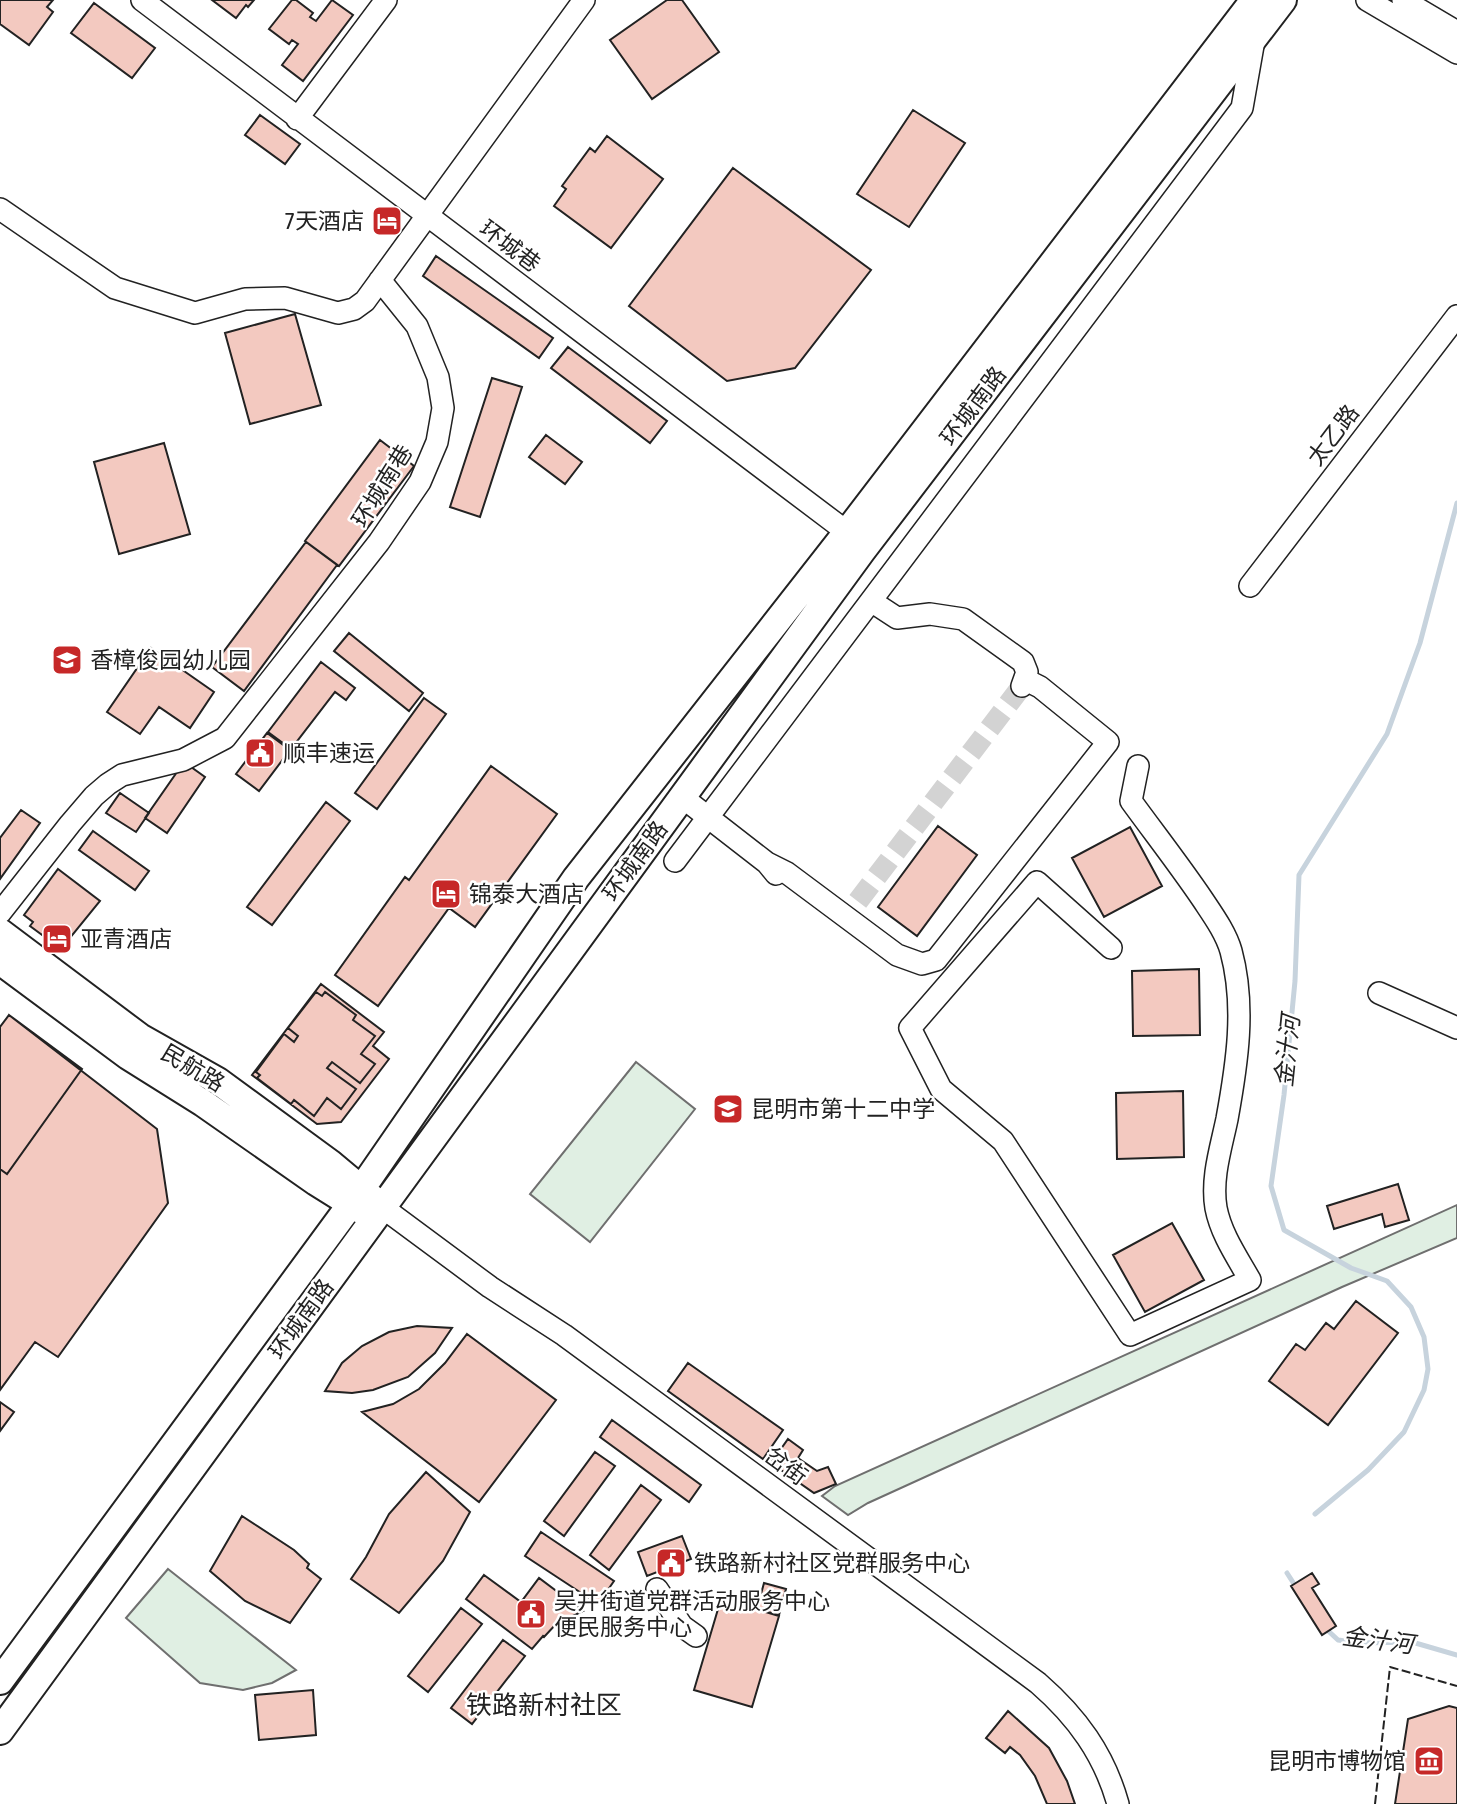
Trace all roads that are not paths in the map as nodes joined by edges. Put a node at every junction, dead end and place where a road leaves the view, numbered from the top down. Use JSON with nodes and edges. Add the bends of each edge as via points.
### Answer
{"nodes":[{"id":1,"x":142,"y":0,"type":"edge"},
{"id":2,"x":386,"y":0,"type":"edge"},
{"id":3,"x":584,"y":0,"type":"edge"},
{"id":4,"x":1254,"y":0,"type":"edge"},
{"id":5,"x":1283,"y":0,"type":"edge"},
{"id":6,"x":1367,"y":0,"type":"edge"},
{"id":7,"x":1403,"y":0,"type":"edge"},
{"id":8,"x":1457,"y":32,"type":"edge"},
{"id":9,"x":1254,"y":37,"type":"junction"},
{"id":10,"x":1457,"y":53,"type":"edge"},
{"id":11,"x":297,"y":119,"type":"junction"},
{"id":12,"x":0,"y":209,"type":"edge"},
{"id":13,"x":426,"y":215,"type":"junction"},
{"id":14,"x":380,"y":280,"type":"junction"},
{"id":15,"x":1457,"y":316,"type":"edge"},
{"id":16,"x":847,"y":532,"type":"junction"},
{"id":17,"x":1250,"y":586,"type":"dead end"},
{"id":18,"x":871,"y":601,"type":"junction"},
{"id":19,"x":1138,"y":766,"type":"dead end"},
{"id":20,"x":682,"y":797,"type":"junction"},
{"id":21,"x":707,"y":817,"type":"junction"},
{"id":22,"x":675,"y":861,"type":"dead end"},
{"id":23,"x":767,"y":863,"type":"junction"},
{"id":24,"x":0,"y":913,"type":"edge"},
{"id":25,"x":839,"y":926,"type":"dead end"},
{"id":26,"x":0,"y":932,"type":"edge"},
{"id":27,"x":1111,"y":948,"type":"dead end"},
{"id":28,"x":0,"y":961,"type":"edge"},
{"id":29,"x":1379,"y":993,"type":"dead end"},
{"id":30,"x":1457,"y":1028,"type":"edge"},
{"id":31,"x":356,"y":1197,"type":"junction"},
{"id":32,"x":378,"y":1213,"type":"junction"},
{"id":33,"x":657,"y":1589,"type":"dead end"},
{"id":34,"x":696,"y":1636,"type":"dead end"},
{"id":35,"x":0,"y":1681,"type":"edge"},
{"id":36,"x":0,"y":1731,"type":"edge"},
{"id":37,"x":1104,"y":1804,"type":"edge"},
{"id":38,"x":1118,"y":1804,"type":"edge"}],
"edges":[{"from":1,"to":11,"type":"street","name":"环城巷"},
{"from":2,"to":11,"type":"street"},
{"from":3,"to":13,"type":"street"},
{"from":4,"to":16,"type":"main road","name":"环城南路"},
{"from":5,"to":9,"type":"main road","name":"环城南路"},
{"from":6,"to":10,"type":"street"},
{"from":7,"to":8,"type":"street"},
{"from":9,"to":18,"type":"street","via":[[1242,108]]},
{"from":9,"to":20,"type":"main road","name":"环城南路","via":[[862,551]]},
{"from":11,"to":13,"type":"street","name":"环城巷"},
{"from":12,"to":14,"type":"street","via":[[115,288],[195,313],[245,299],[285,298],[338,313],[365,301]]},
{"from":13,"to":14,"type":"street"},
{"from":13,"to":16,"type":"street","name":"环城巷"},
{"from":14,"to":24,"type":"street","name":"环城南巷","via":[[417,326],[438,377],[443,408],[437,442],[420,482],[379,542],[225,738],[183,760],[122,775],[108,784]]},
{"from":15,"to":17,"type":"street","name":"太乙路"},
{"from":16,"to":31,"type":"main road","name":"环城南路","via":[[576,878]]},
{"from":18,"to":21,"type":"street"},
{"from":18,"to":23,"type":"street","via":[[897,618],[930,614],[963,619],[1023,662],[1027,672],[1024,683],[1040,687],[1108,743],[936,960],[922,964],[897,955]]},
{"from":19,"to":27,"type":"street","via":[[1131,801],[1216,919],[1230,949],[1239,1019],[1237,1058],[1214,1185],[1223,1232],[1250,1280],[1130,1335],[1003,1141],[942,1089],[910,1028],[1037,881]]},
{"from":20,"to":21,"type":"street"},
{"from":20,"to":32,"type":"main road","name":"环城南路"},
{"from":21,"to":22,"type":"street"},
{"from":21,"to":23,"type":"street"},
{"from":23,"to":25,"type":"street","via":[[787,887]]},
{"from":26,"to":31,"type":"main road","name":"民航路","via":[[140,1037],[218,1082],[330,1163]]},
{"from":28,"to":31,"type":"main road","name":"民航路","via":[[128,1056],[316,1182]]},
{"from":29,"to":30,"type":"street"},
{"from":31,"to":32,"type":"main road","name":"民航路"},
{"from":31,"to":35,"type":"main road","name":"环城南路"},
{"from":32,"to":36,"type":"main road","name":"环城南路"},
{"from":32,"to":37,"type":"street","name":"岔街","via":[[483,1298],[556,1346],[1030,1694],[1076,1742]]},
{"from":32,"to":38,"type":"street","name":"岔街","via":[[564,1335],[1038,1683],[1087,1734]]},
{"from":33,"to":34,"type":"street","via":[[682,1626]]}]}
